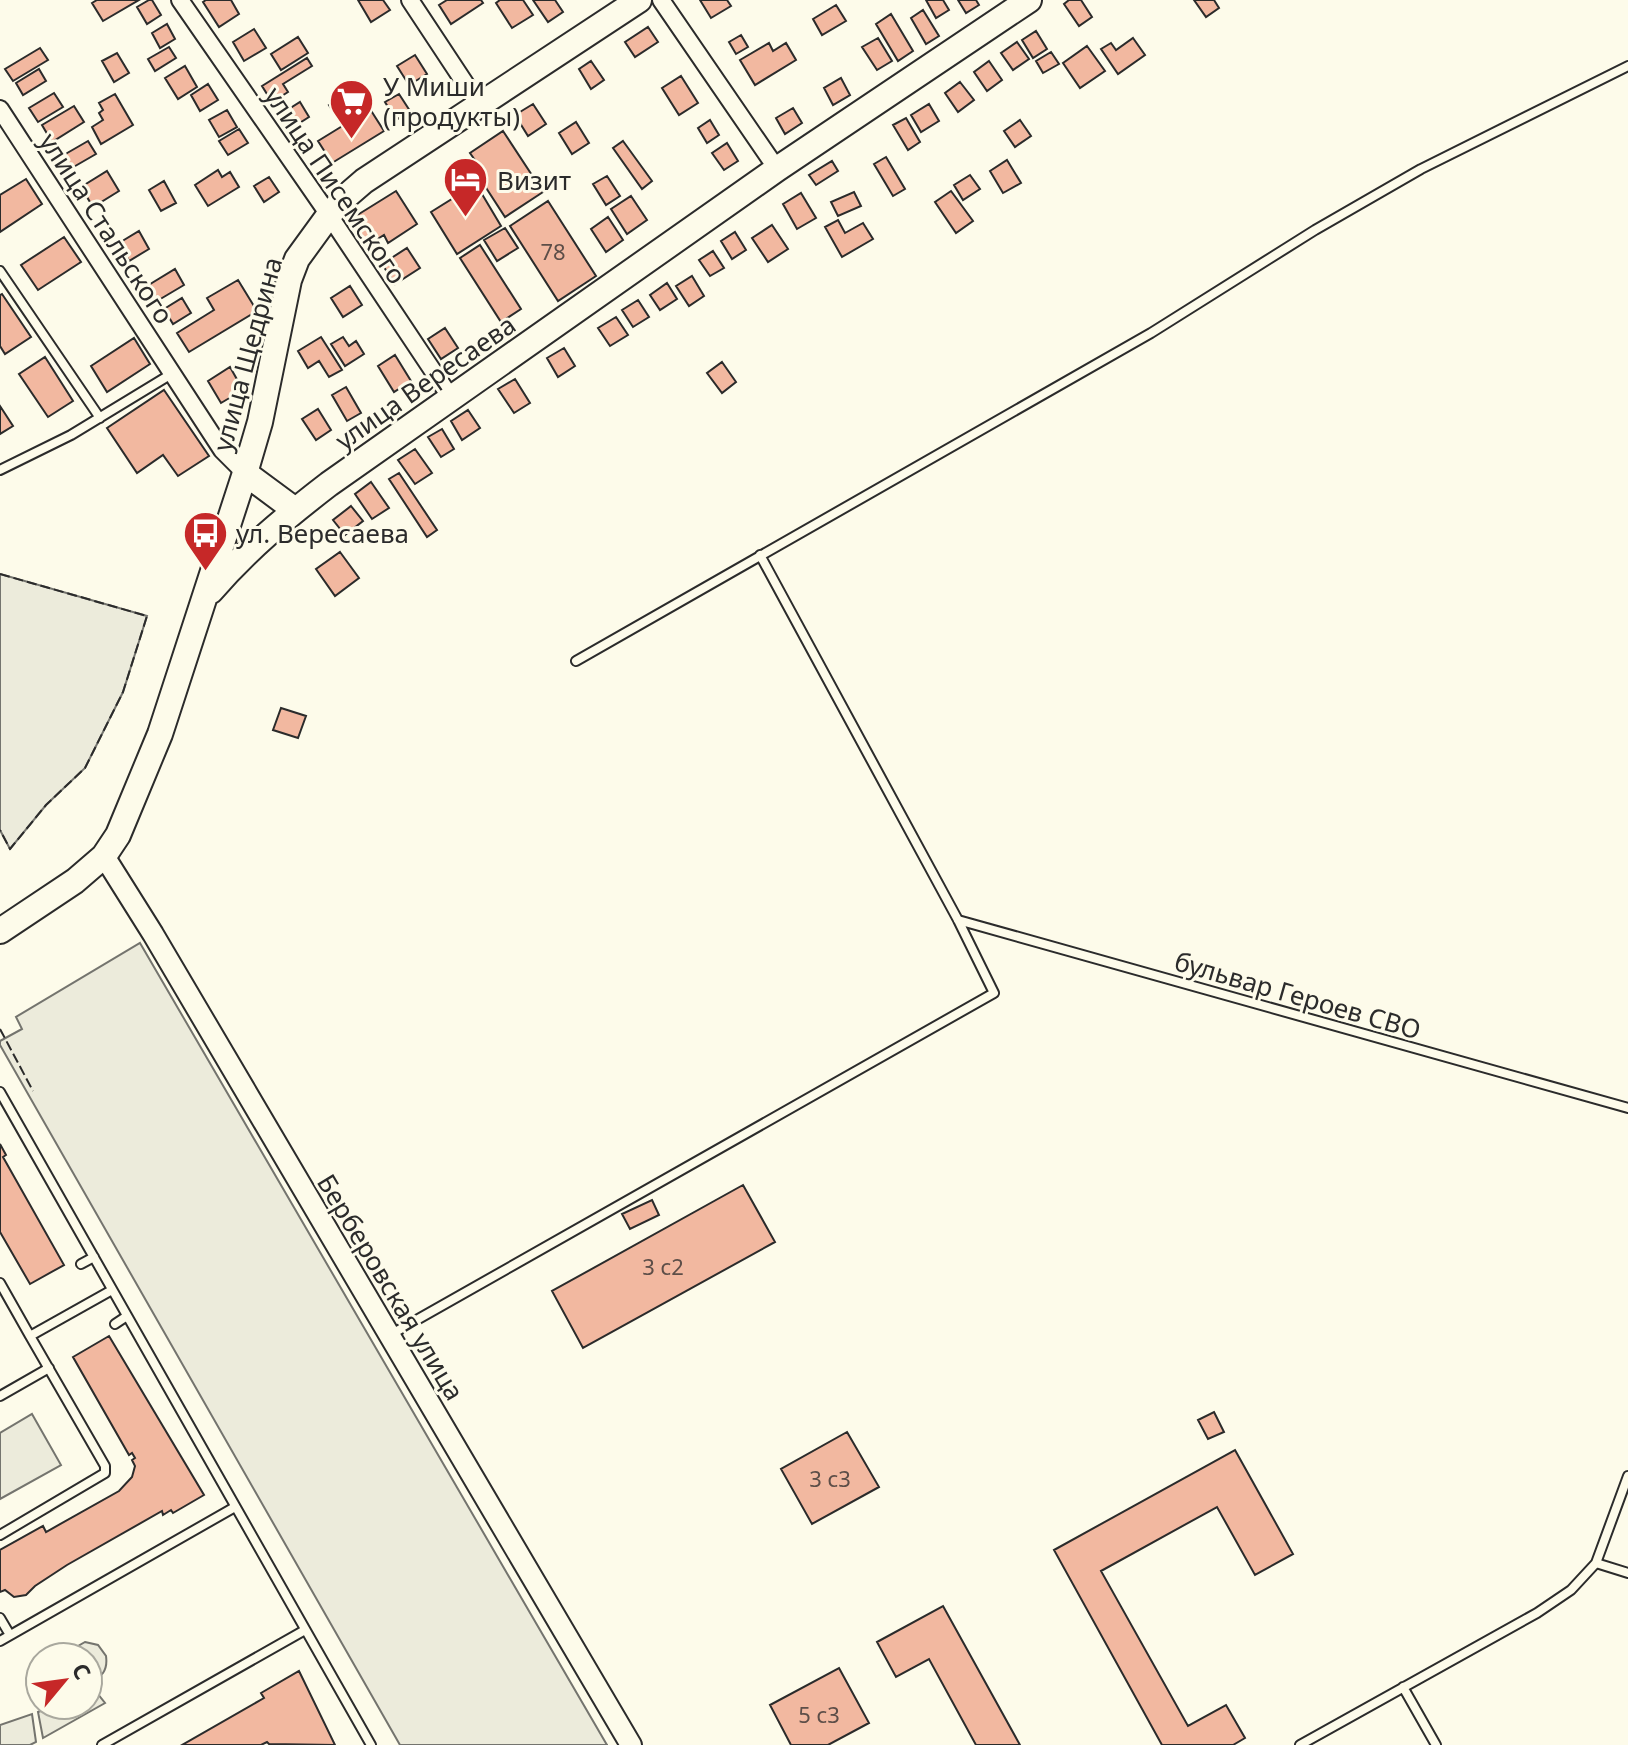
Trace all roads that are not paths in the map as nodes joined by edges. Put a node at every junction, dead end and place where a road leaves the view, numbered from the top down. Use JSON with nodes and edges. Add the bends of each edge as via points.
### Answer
{"nodes":[{"id":1,"x":180,"y":0,"type":"edge"},
{"id":2,"x":410,"y":0,"type":"edge"},
{"id":3,"x":639,"y":0,"type":"edge"},
{"id":4,"x":661,"y":0,"type":"edge"},
{"id":5,"x":1029,"y":0,"type":"edge"},
{"id":6,"x":1628,"y":66,"type":"edge"},
{"id":7,"x":480,"y":106,"type":"junction"},
{"id":8,"x":0,"y":109,"type":"edge"},
{"id":9,"x":777,"y":169,"type":"junction"},
{"id":10,"x":329,"y":215,"type":"junction"},
{"id":11,"x":0,"y":271,"type":"edge"},
{"id":12,"x":173,"y":373,"type":"junction"},
{"id":13,"x":451,"y":398,"type":"junction"},
{"id":14,"x":100,"y":418,"type":"junction"},
{"id":15,"x":0,"y":470,"type":"edge"},
{"id":16,"x":245,"y":473,"type":"junction"},
{"id":17,"x":295,"y":510,"type":"junction"},
{"id":18,"x":760,"y":555,"type":"junction"},
{"id":19,"x":204,"y":599,"type":"junction"},
{"id":20,"x":576,"y":661,"type":"dead end"},
{"id":21,"x":104,"y":856,"type":"junction"},
{"id":22,"x":958,"y":920,"type":"junction"},
{"id":23,"x":0,"y":931,"type":"edge"},
{"id":24,"x":0,"y":1092,"type":"edge"},
{"id":25,"x":1628,"y":1108,"type":"edge"},
{"id":26,"x":94,"y":1257,"type":"junction"},
{"id":27,"x":81,"y":1264,"type":"dead end"},
{"id":28,"x":0,"y":1283,"type":"edge"},
{"id":29,"x":112,"y":1290,"type":"junction"},
{"id":30,"x":4,"y":1298,"type":"edge"},
{"id":31,"x":127,"y":1316,"type":"junction"},
{"id":32,"x":115,"y":1324,"type":"dead end"},
{"id":33,"x":389,"y":1335,"type":"junction"},
{"id":34,"x":30,"y":1336,"type":"junction"},
{"id":35,"x":49,"y":1368,"type":"junction"},
{"id":36,"x":0,"y":1396,"type":"edge"},
{"id":37,"x":1628,"y":1476,"type":"edge"},
{"id":38,"x":235,"y":1507,"type":"junction"},
{"id":39,"x":0,"y":1535,"type":"edge"},
{"id":40,"x":1596,"y":1563,"type":"junction"},
{"id":41,"x":1628,"y":1573,"type":"edge"},
{"id":42,"x":0,"y":1618,"type":"edge"},
{"id":43,"x":305,"y":1630,"type":"junction"},
{"id":44,"x":10,"y":1635,"type":"junction"},
{"id":45,"x":0,"y":1641,"type":"edge"},
{"id":46,"x":1403,"y":1687,"type":"junction"},
{"id":47,"x":102,"y":1745,"type":"edge"},
{"id":48,"x":371,"y":1745,"type":"edge"},
{"id":49,"x":631,"y":1745,"type":"edge"},
{"id":50,"x":1300,"y":1745,"type":"edge"},
{"id":51,"x":1436,"y":1745,"type":"edge"}],
"edges":[{"from":1,"to":10,"type":"street","name":"улица Писемского"},
{"from":2,"to":7,"type":"street"},
{"from":3,"to":7,"type":"main road","name":"улица Щедрина"},
{"from":4,"to":9,"type":"street"},
{"from":5,"to":9,"type":"main road","name":"улица Вересаева"},
{"from":6,"to":18,"type":"lane","via":[[1421,169],[1151,333]]},
{"from":7,"to":10,"type":"main road","name":"улица Щедрина","via":[[364,181]]},
{"from":8,"to":12,"type":"street","name":"улица Стальского"},
{"from":9,"to":13,"type":"main road","name":"улица Вересаева"},
{"from":10,"to":13,"type":"street","name":"улица Писемского"},
{"from":10,"to":16,"type":"main road","name":"улица Щедрина","via":[[297,259],[289,280]]},
{"from":11,"to":14,"type":"lane"},
{"from":12,"to":14,"type":"lane"},
{"from":12,"to":16,"type":"street","name":"улица Стальского","via":[[222,450]]},
{"from":13,"to":17,"type":"main road","name":"улица Вересаева"},
{"from":14,"to":15,"type":"lane"},
{"from":16,"to":17,"type":"main road"},
{"from":16,"to":19,"type":"main road","name":"улица Щедрина"},
{"from":17,"to":19,"type":"main road","name":"улица Вересаева","via":[[233,565]]},
{"from":18,"to":20,"type":"lane"},
{"from":18,"to":22,"type":"lane"},
{"from":19,"to":21,"type":"main road","name":"улица Вересаева","via":[[160,734]]},
{"from":21,"to":23,"type":"main road","name":"улица Вересаева"},
{"from":21,"to":33,"type":"street","name":"Берберовская улица"},
{"from":22,"to":25,"type":"lane","name":"бульвар Героев СВО"},
{"from":22,"to":33,"type":"lane","via":[[994,993]]},
{"from":24,"to":26,"type":"lane"},
{"from":26,"to":27,"type":"lane"},
{"from":26,"to":29,"type":"lane"},
{"from":28,"to":30,"type":"lane"},
{"from":29,"to":31,"type":"lane"},
{"from":29,"to":34,"type":"lane"},
{"from":30,"to":34,"type":"lane"},
{"from":31,"to":32,"type":"lane"},
{"from":31,"to":38,"type":"lane"},
{"from":33,"to":49,"type":"street","name":"Берберовская улица"},
{"from":34,"to":35,"type":"lane"},
{"from":35,"to":36,"type":"lane"},
{"from":35,"to":39,"type":"lane","via":[[105,1473]]},
{"from":37,"to":40,"type":"lane"},
{"from":38,"to":43,"type":"lane"},
{"from":38,"to":44,"type":"lane"},
{"from":40,"to":41,"type":"lane"},
{"from":40,"to":46,"type":"lane","via":[[1571,1590],[1537,1613]]},
{"from":42,"to":44,"type":"lane"},
{"from":43,"to":47,"type":"lane"},
{"from":43,"to":48,"type":"lane"},
{"from":44,"to":45,"type":"lane"},
{"from":46,"to":50,"type":"lane"},
{"from":46,"to":51,"type":"lane"}]}
